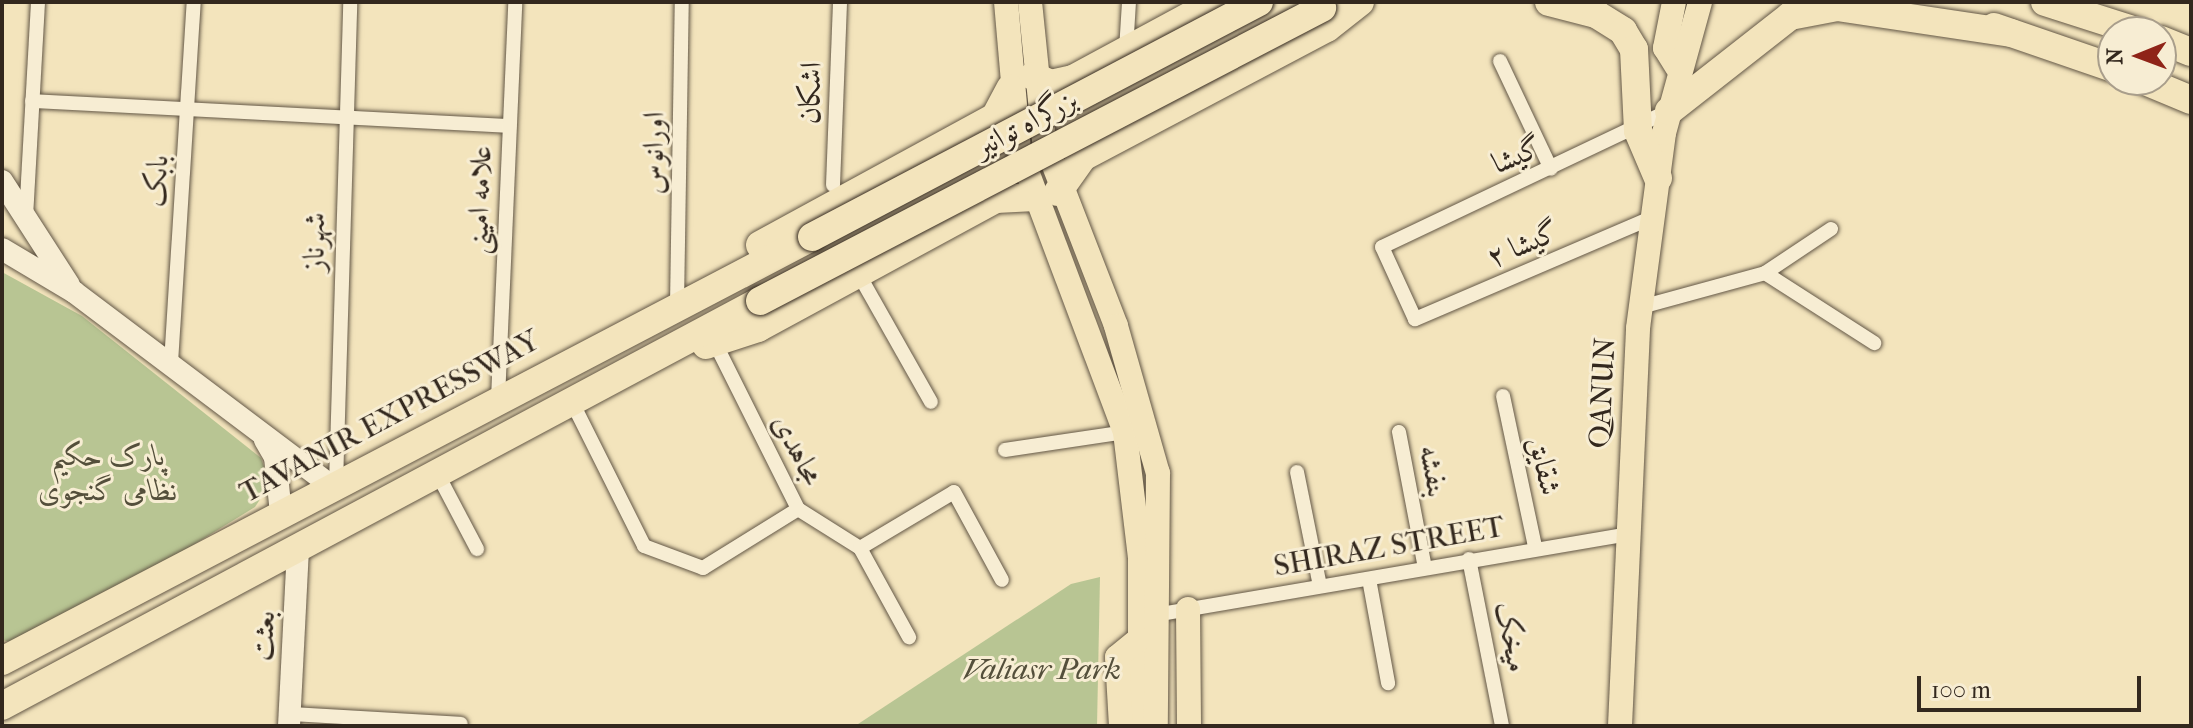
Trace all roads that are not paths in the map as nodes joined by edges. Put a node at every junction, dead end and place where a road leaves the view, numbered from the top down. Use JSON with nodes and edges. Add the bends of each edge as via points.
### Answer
{"nodes":[{"id":1,"x":38,"y":2,"type":"edge"},
{"id":2,"x":194,"y":2,"type":"edge"},
{"id":3,"x":350,"y":2,"type":"edge"},
{"id":4,"x":515,"y":2,"type":"edge"},
{"id":5,"x":682,"y":2,"type":"edge"},
{"id":6,"x":840,"y":2,"type":"edge"},
{"id":7,"x":1006,"y":2,"type":"edge"},
{"id":8,"x":1030,"y":2,"type":"edge"},
{"id":9,"x":1129,"y":2,"type":"edge"},
{"id":10,"x":1259,"y":2,"type":"edge"},
{"id":11,"x":1360,"y":2,"type":"edge"},
{"id":12,"x":1549,"y":2,"type":"edge"},
{"id":13,"x":1674,"y":2,"type":"edge"},
{"id":14,"x":1700,"y":2,"type":"edge"},
{"id":15,"x":1926,"y":2,"type":"edge"},
{"id":16,"x":2045,"y":2,"type":"edge"},
{"id":17,"x":1207,"y":4,"type":"edge"},
{"id":18,"x":1330,"y":5,"type":"edge"},
{"id":19,"x":2097,"y":19,"type":"edge"},
{"id":20,"x":2011,"y":33,"type":"junction"},
{"id":21,"x":1126,"y":50,"type":"junction"},
{"id":22,"x":1500,"y":61,"type":"dead end"},
{"id":23,"x":2097,"y":63,"type":"edge"},
{"id":24,"x":1677,"y":67,"type":"junction"},
{"id":25,"x":1073,"y":79,"type":"junction"},
{"id":26,"x":1021,"y":82,"type":"junction"},
{"id":27,"x":32,"y":101,"type":"junction"},
{"id":28,"x":188,"y":109,"type":"junction"},
{"id":29,"x":1669,"y":111,"type":"junction"},
{"id":30,"x":344,"y":117,"type":"junction"},
{"id":31,"x":509,"y":126,"type":"junction"},
{"id":32,"x":1638,"y":131,"type":"junction"},
{"id":33,"x":966,"y":135,"type":"junction"},
{"id":34,"x":1105,"y":145,"type":"junction"},
{"id":35,"x":1551,"y":169,"type":"junction"},
{"id":36,"x":1658,"y":178,"type":"junction"},
{"id":37,"x":2,"y":181,"type":"edge"},
{"id":38,"x":833,"y":185,"type":"dead end"},
{"id":39,"x":1047,"y":194,"type":"junction"},
{"id":40,"x":996,"y":199,"type":"junction"},
{"id":41,"x":1651,"y":218,"type":"junction"},
{"id":42,"x":26,"y":223,"type":"junction"},
{"id":43,"x":1831,"y":229,"type":"dead end"},
{"id":44,"x":812,"y":237,"type":"joint"},
{"id":45,"x":2,"y":249,"type":"edge"},
{"id":46,"x":858,"y":273,"type":"junction"},
{"id":47,"x":1765,"y":273,"type":"junction"},
{"id":48,"x":74,"y":292,"type":"junction"},
{"id":49,"x":682,"y":302,"type":"junction"},
{"id":50,"x":1641,"y":307,"type":"junction"},
{"id":51,"x":1415,"y":319,"type":"joint"},
{"id":52,"x":715,"y":343,"type":"junction"},
{"id":53,"x":1874,"y":343,"type":"dead end"},
{"id":54,"x":659,"y":358,"type":"junction"},
{"id":55,"x":171,"y":363,"type":"junction"},
{"id":56,"x":1503,"y":396,"type":"dead end"},
{"id":57,"x":498,"y":399,"type":"junction"},
{"id":58,"x":572,"y":402,"type":"junction"},
{"id":59,"x":931,"y":402,"type":"dead end"},
{"id":60,"x":1125,"y":432,"type":"junction"},
{"id":61,"x":1399,"y":432,"type":"dead end"},
{"id":62,"x":262,"y":436,"type":"junction"},
{"id":63,"x":1005,"y":450,"type":"dead end"},
{"id":64,"x":1297,"y":472,"type":"dead end"},
{"id":65,"x":437,"y":473,"type":"junction"},
{"id":66,"x":334,"y":485,"type":"junction"},
{"id":67,"x":798,"y":509,"type":"junction"},
{"id":68,"x":281,"y":513,"type":"junction"},
{"id":69,"x":1627,"y":534,"type":"junction"},
{"id":70,"x":1535,"y":547,"type":"junction"},
{"id":71,"x":860,"y":548,"type":"junction"},
{"id":72,"x":298,"y":549,"type":"junction"},
{"id":73,"x":477,"y":549,"type":"dead end"},
{"id":74,"x":1469,"y":559,"type":"junction"},
{"id":75,"x":1425,"y":568,"type":"junction"},
{"id":76,"x":1369,"y":579,"type":"junction"},
{"id":77,"x":1002,"y":580,"type":"dead end"},
{"id":78,"x":1320,"y":586,"type":"junction"},
{"id":79,"x":1188,"y":609,"type":"junction"},
{"id":80,"x":1161,"y":614,"type":"junction"},
{"id":81,"x":909,"y":637,"type":"dead end"},
{"id":82,"x":1139,"y":639,"type":"junction"},
{"id":83,"x":7,"y":654,"type":"edge"},
{"id":84,"x":1388,"y":683,"type":"dead end"},
{"id":85,"x":2,"y":706,"type":"edge"},
{"id":86,"x":290,"y":720,"type":"edge"},
{"id":87,"x":461,"y":724,"type":"dead end"},
{"id":88,"x":1121,"y":726,"type":"edge"},
{"id":89,"x":1140,"y":726,"type":"edge"},
{"id":90,"x":1156,"y":726,"type":"edge"},
{"id":91,"x":1189,"y":726,"type":"edge"},
{"id":92,"x":1502,"y":726,"type":"edge"},
{"id":93,"x":1620,"y":726,"type":"edge"}],
"edges":[{"from":1,"to":27,"type":"street"},
{"from":2,"to":28,"type":"street","name":"بابک"},
{"from":3,"to":30,"type":"street","name":"شهرناز"},
{"from":4,"to":31,"type":"street","name":"علامه امینی"},
{"from":5,"to":49,"type":"street","name":"اورانوس"},
{"from":6,"to":38,"type":"street","name":"اشکان"},
{"from":7,"to":26,"type":"main road"},
{"from":8,"to":26,"type":"main road"},
{"from":9,"to":21,"type":"street"},
{"from":10,"to":44,"type":"highway","name":"بزرگراه توانیر","bridge":true},
{"from":11,"to":34,"type":"highway","via":[[1327,28]]},
{"from":12,"to":32,"type":"highway","via":[[1596,14],[1623,31],[1634,49]]},
{"from":13,"to":24,"type":"main road","name":"QANUN","via":[[1665,48]]},
{"from":14,"to":24,"type":"main road","name":"QANUN","via":[[1691,53]]},
{"from":15,"to":20,"type":"highway"},
{"from":16,"to":19,"type":"highway"},
{"from":17,"to":21,"type":"highway"},
{"from":18,"to":54,"type":"highway","name":"بزرگراه توانیر","bridge":true},
{"from":20,"to":23,"type":"highway"},
{"from":20,"to":29,"type":"highway","via":[[1837,7],[1790,16]]},
{"from":21,"to":25,"type":"highway"},
{"from":22,"to":35,"type":"street"},
{"from":24,"to":29,"type":"main road","name":"QANUN"},
{"from":25,"to":26,"type":"highway"},
{"from":25,"to":34,"type":"highway","via":[[1075,119]]},
{"from":26,"to":33,"type":"highway","via":[[995,117]]},
{"from":26,"to":39,"type":"main road"},
{"from":27,"to":28,"type":"street"},
{"from":27,"to":42,"type":"street"},
{"from":28,"to":30,"type":"street"},
{"from":28,"to":55,"type":"street","name":"بابک"},
{"from":29,"to":32,"type":"street","name":"گیشا"},
{"from":29,"to":36,"type":"main road","name":"QANUN"},
{"from":30,"to":31,"type":"street"},
{"from":30,"to":66,"type":"street","name":"شهرناز"},
{"from":31,"to":57,"type":"street","name":"علامه امینی"},
{"from":32,"to":35,"type":"street","name":"گیشا"},
{"from":32,"to":36,"type":"highway"},
{"from":33,"to":40,"type":"highway","via":[[996,160]]},
{"from":33,"to":49,"type":"highway","via":[[771,236]]},
{"from":34,"to":39,"type":"highway","via":[[1068,170]]},
{"from":35,"to":51,"type":"street","name":"گیشا","via":[[1382,243]]},
{"from":36,"to":41,"type":"main road","name":"QANUN"},
{"from":37,"to":42,"type":"main road"},
{"from":39,"to":40,"type":"highway"},
{"from":39,"to":60,"type":"main road"},
{"from":39,"to":80,"type":"main road","via":[[1149,427],[1158,473]]},
{"from":40,"to":46,"type":"highway"},
{"from":41,"to":50,"type":"main road","name":"QANUN"},
{"from":41,"to":51,"type":"street","name":"گیشا ۲"},
{"from":42,"to":48,"type":"main road"},
{"from":43,"to":47,"type":"street"},
{"from":44,"to":49,"type":"highway","name":"TAVANIR EXPRESSWAY"},
{"from":45,"to":48,"type":"main road"},
{"from":46,"to":52,"type":"highway"},
{"from":46,"to":59,"type":"street"},
{"from":47,"to":50,"type":"street"},
{"from":47,"to":53,"type":"street"},
{"from":48,"to":55,"type":"main road"},
{"from":49,"to":57,"type":"highway","name":"TAVANIR EXPRESSWAY"},
{"from":50,"to":69,"type":"main road","name":"QANUN"},
{"from":52,"to":54,"type":"highway"},
{"from":52,"to":67,"type":"street","name":"مجاهدی"},
{"from":54,"to":58,"type":"highway"},
{"from":55,"to":62,"type":"main road"},
{"from":56,"to":70,"type":"street","name":"شقایق"},
{"from":57,"to":66,"type":"highway","name":"TAVANIR EXPRESSWAY"},
{"from":58,"to":65,"type":"highway"},
{"from":58,"to":67,"type":"street","via":[[644,546],[703,568]]},
{"from":60,"to":63,"type":"street"},
{"from":60,"to":82,"type":"main road","via":[[1140,557]]},
{"from":61,"to":75,"type":"street","name":"بنفشه"},
{"from":62,"to":66,"type":"main road"},
{"from":62,"to":68,"type":"main road","via":[[275,457]]},
{"from":64,"to":78,"type":"street"},
{"from":65,"to":72,"type":"highway"},
{"from":65,"to":73,"type":"street"},
{"from":66,"to":68,"type":"highway","name":"TAVANIR EXPRESSWAY"},
{"from":67,"to":71,"type":"street","name":"مجاهدی"},
{"from":68,"to":83,"type":"highway","name":"TAVANIR EXPRESSWAY"},
{"from":69,"to":70,"type":"street","name":"SHIRAZ STREET"},
{"from":69,"to":93,"type":"main road","name":"QANUN"},
{"from":70,"to":74,"type":"street","name":"SHIRAZ STREET"},
{"from":71,"to":77,"type":"street","via":[[954,492]]},
{"from":71,"to":81,"type":"street","name":"مجاهدی"},
{"from":72,"to":85,"type":"highway"},
{"from":72,"to":86,"type":"main road","name":"بعثت"},
{"from":74,"to":75,"type":"street","name":"SHIRAZ STREET"},
{"from":74,"to":92,"type":"street","name":"میخک"},
{"from":75,"to":76,"type":"street","name":"SHIRAZ STREET"},
{"from":76,"to":78,"type":"street","name":"SHIRAZ STREET"},
{"from":76,"to":84,"type":"street"},
{"from":78,"to":79,"type":"street","name":"SHIRAZ STREET"},
{"from":79,"to":80,"type":"street","name":"SHIRAZ STREET"},
{"from":79,"to":91,"type":"main road"},
{"from":80,"to":90,"type":"main road"},
{"from":82,"to":88,"type":"main road","via":[[1117,657]]},
{"from":82,"to":89,"type":"main road"},
{"from":86,"to":87,"type":"street"}]}
